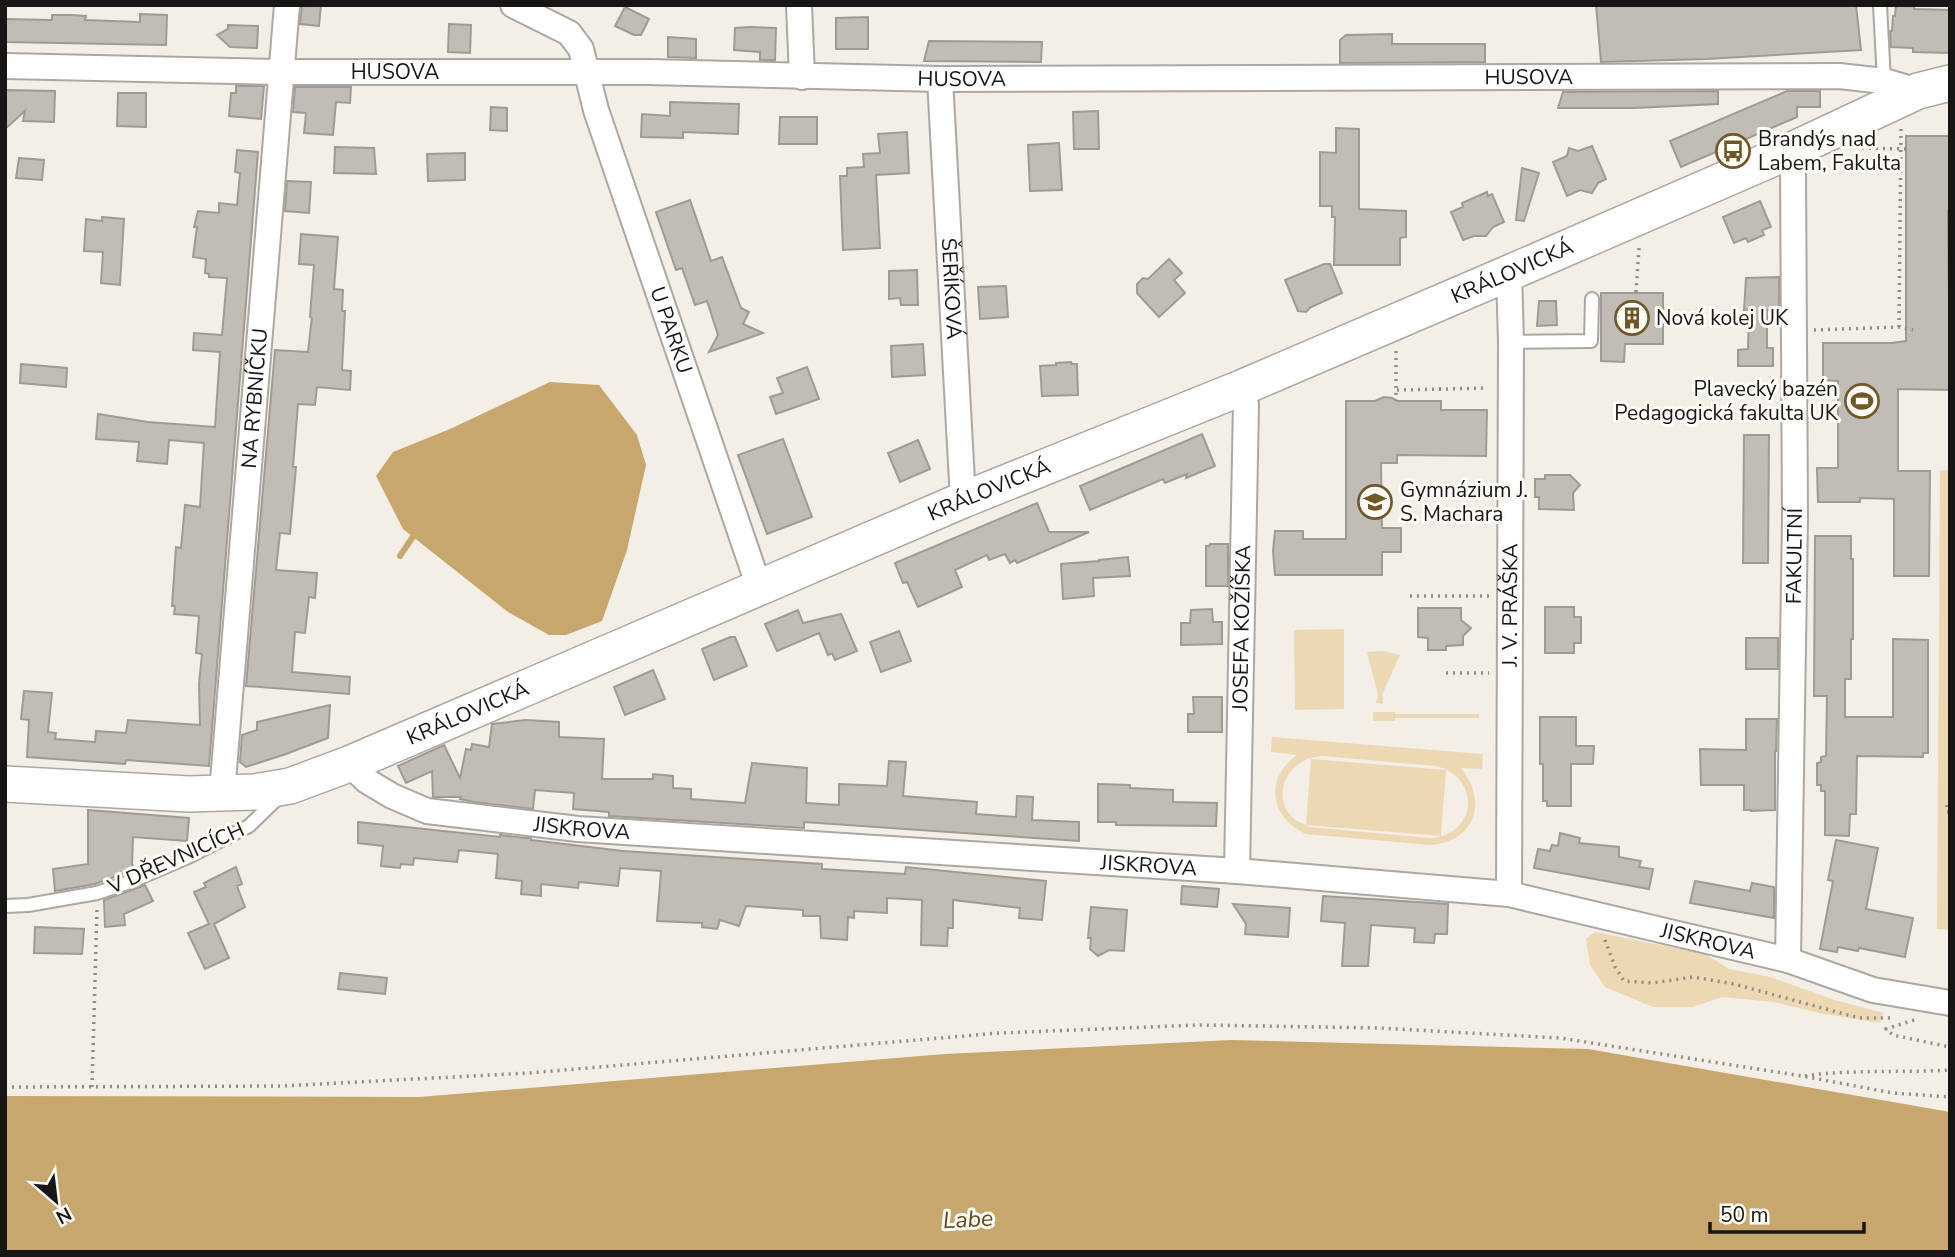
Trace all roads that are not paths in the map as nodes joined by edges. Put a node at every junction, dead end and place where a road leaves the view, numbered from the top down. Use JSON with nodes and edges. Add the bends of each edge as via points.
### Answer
{"nodes":[{"id":1,"x":287,"y":5,"type":"edge"},
{"id":2,"x":513,"y":5,"type":"edge"},
{"id":3,"x":799,"y":5,"type":"edge"},
{"id":4,"x":1880,"y":5,"type":"edge"},
{"id":5,"x":5,"y":66,"type":"edge"},
{"id":6,"x":282,"y":72,"type":"junction"},
{"id":7,"x":586,"y":72,"type":"junction"},
{"id":8,"x":802,"y":77,"type":"junction"},
{"id":9,"x":940,"y":79,"type":"junction"},
{"id":10,"x":1884,"y":81,"type":"junction"},
{"id":11,"x":1934,"y":87,"type":"edge"},
{"id":12,"x":1790,"y":151,"type":"junction"},
{"id":13,"x":1509,"y":273,"type":"junction"},
{"id":14,"x":1592,"y":299,"type":"dead end"},
{"id":15,"x":1511,"y":342,"type":"junction"},
{"id":16,"x":1241,"y":387,"type":"junction"},
{"id":17,"x":963,"y":500,"type":"junction"},
{"id":18,"x":759,"y":587,"type":"junction"},
{"id":19,"x":349,"y":764,"type":"junction"},
{"id":20,"x":5,"y":784,"type":"edge"},
{"id":21,"x":290,"y":786,"type":"junction"},
{"id":22,"x":222,"y":793,"type":"junction"},
{"id":23,"x":1237,"y":871,"type":"junction"},
{"id":24,"x":1509,"y":894,"type":"junction"},
{"id":25,"x":5,"y":906,"type":"edge"},
{"id":26,"x":1788,"y":960,"type":"junction"},
{"id":27,"x":1950,"y":1003,"type":"edge"}],
"edges":[{"from":1,"to":6,"type":"street","name":"NA RYBNÍČKU"},
{"from":2,"to":7,"type":"street","name":"U PARKU","via":[[569,33],[581,49]]},
{"from":3,"to":8,"type":"street"},
{"from":4,"to":10,"type":"lane"},
{"from":5,"to":6,"type":"street","name":"HUSOVA"},
{"from":6,"to":7,"type":"street","name":"HUSOVA"},
{"from":6,"to":22,"type":"street","name":"NA RYBNÍČKU"},
{"from":7,"to":8,"type":"street","name":"HUSOVA"},
{"from":7,"to":18,"type":"street","name":"U PARKU"},
{"from":8,"to":9,"type":"street","name":"HUSOVA"},
{"from":9,"to":10,"type":"street","name":"HUSOVA","via":[[1839,76]]},
{"from":9,"to":17,"type":"street","name":"ŠEŘÍKOVÁ"},
{"from":10,"to":11,"type":"street","name":"HUSOVA"},
{"from":11,"to":12,"type":"main road","name":"KRÁLOVICKÁ"},
{"from":12,"to":13,"type":"main road","name":"KRÁLOVICKÁ"},
{"from":12,"to":26,"type":"street","name":"FAKULTNÍ","via":[[1795,519]]},
{"from":13,"to":15,"type":"street","name":"J. V. PRÁŠKA"},
{"from":13,"to":16,"type":"main road","name":"KRÁLOVICKÁ"},
{"from":14,"to":15,"type":"lane","via":[[1591,341]]},
{"from":15,"to":24,"type":"street","name":"J. V. PRÁŠKA"},
{"from":16,"to":17,"type":"main road","name":"KRÁLOVICKÁ"},
{"from":16,"to":23,"type":"street","name":"JOSEFA KOŽÍŠKA","via":[[1246,404]]},
{"from":17,"to":18,"type":"main road","name":"KRÁLOVICKÁ"},
{"from":18,"to":19,"type":"main road","name":"KRÁLOVICKÁ"},
{"from":19,"to":21,"type":"main road","name":"KRÁLOVICKÁ"},
{"from":19,"to":23,"type":"street","name":"JISKROVA","via":[[392,796],[427,811],[578,829]]},
{"from":20,"to":22,"type":"main road","name":"KRÁLOVICKÁ"},
{"from":21,"to":22,"type":"main road","name":"KRÁLOVICKÁ"},
{"from":21,"to":25,"type":"lane","name":"V DŘEVNICÍCH","via":[[249,826],[130,882],[97,893]]},
{"from":23,"to":24,"type":"street","name":"JISKROVA"},
{"from":24,"to":26,"type":"street","name":"JISKROVA"},
{"from":26,"to":27,"type":"street","name":"JISKROVA","via":[[1873,990]]}]}
